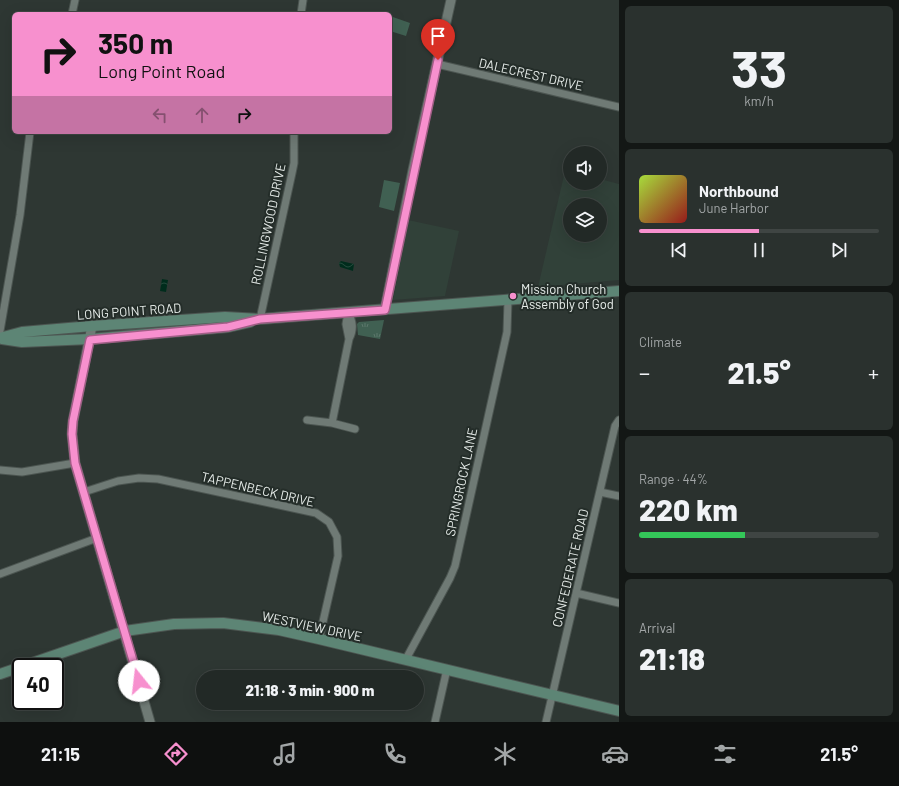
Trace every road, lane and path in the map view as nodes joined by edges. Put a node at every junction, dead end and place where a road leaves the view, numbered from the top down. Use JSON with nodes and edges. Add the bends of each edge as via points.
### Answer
{"nodes":[{"id":1,"x":75,"y":0,"type":"edge"},
{"id":2,"x":303,"y":0,"type":"edge"},
{"id":3,"x":451,"y":0,"type":"edge"},
{"id":4,"x":72,"y":12,"type":"edge"},
{"id":5,"x":301,"y":12,"type":"edge"},
{"id":6,"x":437,"y":64,"type":"junction"},
{"id":7,"x":619,"y":107,"type":"edge"},
{"id":8,"x":30,"y":134,"type":"edge"},
{"id":9,"x":294,"y":134,"type":"edge"},
{"id":10,"x":619,"y":291,"type":"edge"},
{"id":11,"x":508,"y":300,"type":"junction"},
{"id":12,"x":385,"y":310,"type":"junction"},
{"id":13,"x":348,"y":312,"type":"junction"},
{"id":14,"x":260,"y":319,"type":"junction"},
{"id":15,"x":92,"y":326,"type":"junction"},
{"id":16,"x":0,"y":331,"type":"edge"},
{"id":17,"x":0,"y":338,"type":"edge"},
{"id":18,"x":90,"y":340,"type":"junction"},
{"id":19,"x":307,"y":420,"type":"dead end"},
{"id":20,"x":619,"y":420,"type":"edge"},
{"id":21,"x":332,"y":424,"type":"junction"},
{"id":22,"x":355,"y":429,"type":"dead end"},
{"id":23,"x":75,"y":463,"type":"junction"},
{"id":24,"x":0,"y":470,"type":"edge"},
{"id":25,"x":84,"y":492,"type":"junction"},
{"id":26,"x":600,"y":492,"type":"junction"},
{"id":27,"x":619,"y":496,"type":"edge"},
{"id":28,"x":97,"y":538,"type":"junction"},
{"id":29,"x":0,"y":574,"type":"edge"},
{"id":30,"x":576,"y":593,"type":"junction"},
{"id":31,"x":619,"y":603,"type":"edge"},
{"id":32,"x":125,"y":631,"type":"junction"},
{"id":33,"x":319,"y":639,"type":"junction"},
{"id":34,"x":406,"y":659,"type":"junction"},
{"id":35,"x":447,"y":669,"type":"junction"},
{"id":36,"x":0,"y":674,"type":"edge"},
{"id":37,"x":552,"y":695,"type":"junction"},
{"id":38,"x":619,"y":711,"type":"edge"},
{"id":39,"x":150,"y":722,"type":"edge"},
{"id":40,"x":435,"y":722,"type":"edge"},
{"id":41,"x":546,"y":722,"type":"edge"}],
"edges":[{"from":1,"to":4,"type":"street"},
{"from":2,"to":5,"type":"street"},
{"from":3,"to":6,"type":"street"},
{"from":6,"to":7,"type":"street","name":"DALECREST DRIVE"},
{"from":6,"to":12,"type":"street"},
{"from":8,"to":16,"type":"street","via":[[20,215]]},
{"from":9,"to":14,"type":"street","name":"ROLLINGWOOD DRIVE","via":[[294,163]]},
{"from":10,"to":11,"type":"main road","name":"LONG POINT ROAD"},
{"from":11,"to":12,"type":"main road","name":"LONG POINT ROAD"},
{"from":11,"to":34,"type":"street","name":"SPRINGROCK LANE","via":[[507,332],[455,566]]},
{"from":12,"to":13,"type":"main road","name":"LONG POINT ROAD"},
{"from":13,"to":14,"type":"main road","name":"LONG POINT ROAD"},
{"from":13,"to":21,"type":"street","via":[[353,331],[349,339]]},
{"from":14,"to":15,"type":"main road","name":"LONG POINT ROAD","via":[[225,317]]},
{"from":14,"to":18,"type":"main road","name":"LONG POINT ROAD","via":[[228,327]]},
{"from":15,"to":17,"type":"main road","name":"LONG POINT ROAD","via":[[22,332]]},
{"from":15,"to":18,"type":"street"},
{"from":17,"to":18,"type":"main road","name":"LONG POINT ROAD","via":[[22,342]]},
{"from":18,"to":23,"type":"street","via":[[73,421]]},
{"from":19,"to":21,"type":"street"},
{"from":20,"to":26,"type":"street","name":"CONFEDERATE ROAD","via":[[615,426]]},
{"from":21,"to":22,"type":"street"},
{"from":23,"to":24,"type":"street","via":[[22,472]]},
{"from":23,"to":25,"type":"street"},
{"from":25,"to":28,"type":"street"},
{"from":25,"to":33,"type":"street","name":"TAPPENBECK DRIVE","via":[[118,481],[158,479],[316,513],[329,522],[337,537],[338,556]]},
{"from":26,"to":27,"type":"street"},
{"from":26,"to":30,"type":"street","name":"CONFEDERATE ROAD"},
{"from":28,"to":29,"type":"street"},
{"from":28,"to":32,"type":"street"},
{"from":30,"to":31,"type":"street"},
{"from":30,"to":37,"type":"street","name":"CONFEDERATE ROAD"},
{"from":32,"to":33,"type":"main road","name":"WESTVIEW DRIVE","via":[[174,624],[223,623],[279,630]]},
{"from":32,"to":36,"type":"main road","name":"WESTVIEW DRIVE"},
{"from":32,"to":39,"type":"street"},
{"from":33,"to":34,"type":"main road","name":"WESTVIEW DRIVE"},
{"from":34,"to":35,"type":"main road","name":"WESTVIEW DRIVE"},
{"from":35,"to":37,"type":"main road","name":"WESTVIEW DRIVE"},
{"from":35,"to":40,"type":"street"},
{"from":37,"to":38,"type":"main road","name":"WESTVIEW DRIVE"},
{"from":37,"to":41,"type":"street","name":"CONFEDERATE ROAD"}]}
